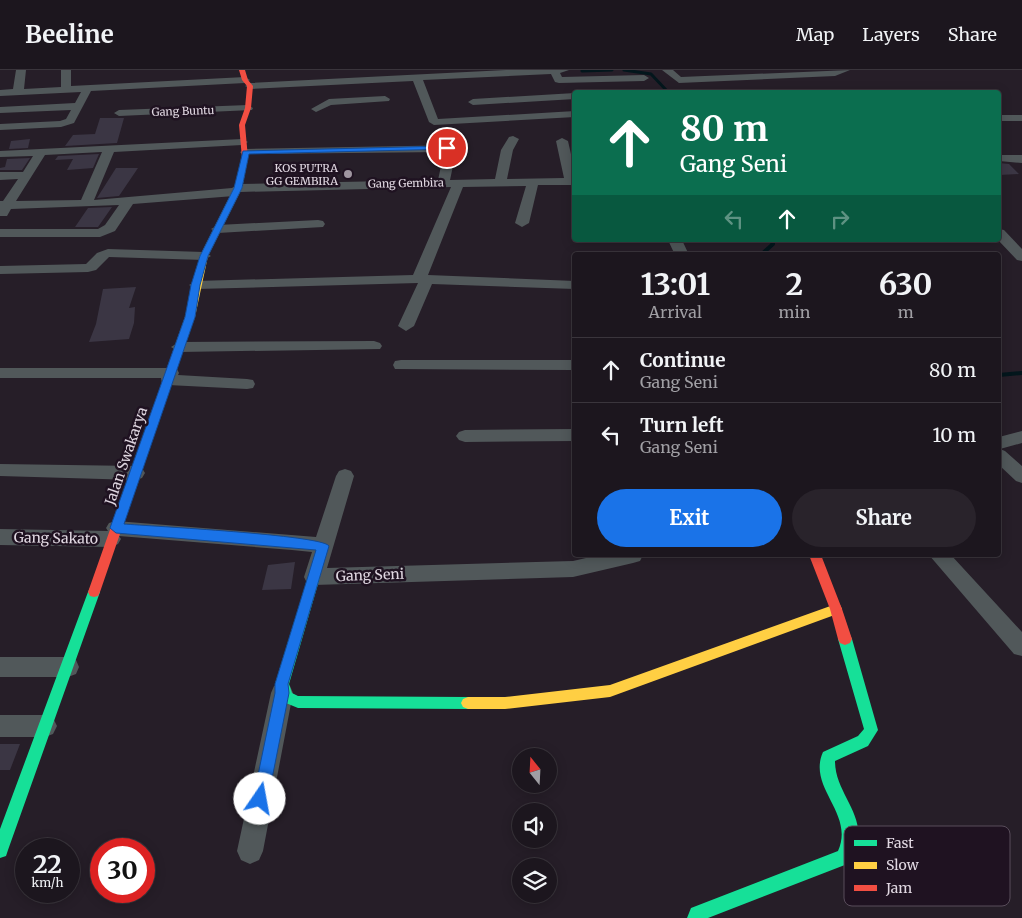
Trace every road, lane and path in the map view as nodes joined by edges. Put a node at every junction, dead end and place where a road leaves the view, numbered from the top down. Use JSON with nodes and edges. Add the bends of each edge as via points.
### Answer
{"nodes":[{"id":1,"x":21,"y":70,"type":"edge"},
{"id":2,"x":66,"y":70,"type":"edge"},
{"id":3,"x":564,"y":70,"type":"edge"},
{"id":4,"x":667,"y":70,"type":"edge"},
{"id":5,"x":846,"y":70,"type":"edge"},
{"id":6,"x":557,"y":75,"type":"edge"},
{"id":7,"x":416,"y":76,"type":"junction"},
{"id":8,"x":644,"y":78,"type":"dead end"},
{"id":9,"x":246,"y":79,"type":"edge"},
{"id":10,"x":350,"y":80,"type":"junction"},
{"id":11,"x":518,"y":86,"type":"junction"},
{"id":12,"x":88,"y":88,"type":"junction"},
{"id":13,"x":468,"y":88,"type":"junction"},
{"id":14,"x":66,"y":89,"type":"junction"},
{"id":15,"x":18,"y":92,"type":"junction"},
{"id":16,"x":0,"y":93,"type":"edge"},
{"id":17,"x":570,"y":96,"type":"edge"},
{"id":18,"x":351,"y":100,"type":"junction"},
{"id":19,"x":385,"y":100,"type":"dead end"},
{"id":20,"x":78,"y":106,"type":"junction"},
{"id":21,"x":248,"y":108,"type":"junction"},
{"id":22,"x":316,"y":109,"type":"dead end"},
{"id":23,"x":0,"y":110,"type":"edge"},
{"id":24,"x":119,"y":114,"type":"dead end"},
{"id":25,"x":572,"y":114,"type":"edge"},
{"id":26,"x":1001,"y":118,"type":"edge"},
{"id":27,"x":1022,"y":118,"type":"edge"},
{"id":28,"x":480,"y":119,"type":"junction"},
{"id":29,"x":0,"y":128,"type":"edge"},
{"id":30,"x":513,"y":139,"type":"dead end"},
{"id":31,"x":562,"y":141,"type":"dead end"},
{"id":32,"x":244,"y":147,"type":"junction"},
{"id":33,"x":110,"y":148,"type":"junction"},
{"id":34,"x":456,"y":148,"type":"joint"},
{"id":35,"x":42,"y":152,"type":"junction"},
{"id":36,"x":0,"y":154,"type":"edge"},
{"id":37,"x":1001,"y":158,"type":"edge"},
{"id":38,"x":1022,"y":159,"type":"edge"},
{"id":39,"x":28,"y":175,"type":"junction"},
{"id":40,"x":0,"y":176,"type":"edge"},
{"id":41,"x":572,"y":177,"type":"edge"},
{"id":42,"x":534,"y":181,"type":"junction"},
{"id":43,"x":572,"y":181,"type":"edge"},
{"id":44,"x":444,"y":182,"type":"junction"},
{"id":45,"x":459,"y":182,"type":"junction"},
{"id":46,"x":500,"y":182,"type":"junction"},
{"id":47,"x":236,"y":190,"type":"junction"},
{"id":48,"x":129,"y":200,"type":"junction"},
{"id":49,"x":86,"y":204,"type":"junction"},
{"id":50,"x":4,"y":205,"type":"edge"},
{"id":51,"x":0,"y":216,"type":"edge"},
{"id":52,"x":522,"y":223,"type":"dead end"},
{"id":53,"x":318,"y":224,"type":"dead end"},
{"id":54,"x":218,"y":229,"type":"junction"},
{"id":55,"x":0,"y":233,"type":"edge"},
{"id":56,"x":1001,"y":235,"type":"edge"},
{"id":57,"x":204,"y":256,"type":"junction"},
{"id":58,"x":1022,"y":257,"type":"edge"},
{"id":59,"x":0,"y":270,"type":"edge"},
{"id":60,"x":422,"y":279,"type":"junction"},
{"id":61,"x":196,"y":285,"type":"junction"},
{"id":62,"x":572,"y":285,"type":"edge"},
{"id":63,"x":406,"y":326,"type":"dead end"},
{"id":64,"x":374,"y":346,"type":"dead end"},
{"id":65,"x":179,"y":347,"type":"junction"},
{"id":66,"x":401,"y":365,"type":"dead end"},
{"id":67,"x":572,"y":365,"type":"edge"},
{"id":68,"x":0,"y":373,"type":"edge"},
{"id":69,"x":169,"y":376,"type":"junction"},
{"id":70,"x":247,"y":384,"type":"dead end"},
{"id":71,"x":572,"y":435,"type":"edge"},
{"id":72,"x":465,"y":436,"type":"dead end"},
{"id":73,"x":1022,"y":437,"type":"edge"},
{"id":74,"x":1001,"y":442,"type":"edge"},
{"id":75,"x":1001,"y":456,"type":"edge"},
{"id":76,"x":0,"y":470,"type":"edge"},
{"id":77,"x":136,"y":473,"type":"junction"},
{"id":78,"x":345,"y":476,"type":"dead end"},
{"id":79,"x":1022,"y":476,"type":"edge"},
{"id":80,"x":114,"y":533,"type":"junction"},
{"id":81,"x":0,"y":537,"type":"edge"},
{"id":82,"x":323,"y":546,"type":"junction"},
{"id":83,"x":614,"y":557,"type":"edge"},
{"id":84,"x":815,"y":557,"type":"edge"},
{"id":85,"x":941,"y":557,"type":"edge"},
{"id":86,"x":585,"y":560,"type":"edge"},
{"id":87,"x":314,"y":577,"type":"junction"},
{"id":88,"x":836,"y":609,"type":"junction"},
{"id":89,"x":1022,"y":647,"type":"edge"},
{"id":90,"x":0,"y":667,"type":"edge"},
{"id":91,"x":68,"y":667,"type":"junction"},
{"id":92,"x":282,"y":693,"type":"junction"},
{"id":93,"x":0,"y":726,"type":"edge"},
{"id":94,"x":45,"y":726,"type":"junction"},
{"id":95,"x":851,"y":826,"type":"edge"},
{"id":96,"x":0,"y":850,"type":"edge"},
{"id":97,"x":250,"y":851,"type":"dead end"},
{"id":98,"x":844,"y":857,"type":"edge"},
{"id":99,"x":695,"y":918,"type":"edge"}],
"edges":[{"from":1,"to":15,"type":"street"},
{"from":2,"to":14,"type":"street"},
{"from":3,"to":6,"type":"street"},
{"from":4,"to":5,"type":"street","via":[[679,80]]},
{"from":6,"to":8,"type":"street"},
{"from":6,"to":11,"type":"street"},
{"from":6,"to":17,"type":"street"},
{"from":7,"to":10,"type":"street"},
{"from":7,"to":13,"type":"street"},
{"from":7,"to":28,"type":"street","via":[[434,122]]},
{"from":9,"to":10,"type":"street"},
{"from":9,"to":12,"type":"street","via":[[109,83]]},
{"from":9,"to":21,"type":"street","name":"Jalan Swakarya"},
{"from":10,"to":18,"type":"street"},
{"from":11,"to":13,"type":"street"},
{"from":11,"to":13,"type":"street"},
{"from":11,"to":17,"type":"street"},
{"from":12,"to":14,"type":"street"},
{"from":12,"to":20,"type":"street"},
{"from":13,"to":28,"type":"street"},
{"from":14,"to":15,"type":"street"},
{"from":15,"to":16,"type":"street"},
{"from":18,"to":19,"type":"street"},
{"from":18,"to":22,"type":"street","via":[[329,102]]},
{"from":20,"to":23,"type":"street"},
{"from":20,"to":29,"type":"street","via":[[67,123]]},
{"from":21,"to":24,"type":"street","name":"Gang Buntu"},
{"from":21,"to":32,"type":"street","name":"Jalan Swakarya","via":[[242,125]]},
{"from":25,"to":28,"type":"street"},
{"from":26,"to":27,"type":"street"},
{"from":30,"to":46,"type":"street","via":[[507,150]]},
{"from":31,"to":41,"type":"street"},
{"from":32,"to":33,"type":"street"},
{"from":32,"to":34,"type":"street"},
{"from":32,"to":47,"type":"street","name":"Jalan Swakarya"},
{"from":33,"to":35,"type":"street"},
{"from":33,"to":49,"type":"street"},
{"from":34,"to":44,"type":"street"},
{"from":35,"to":36,"type":"street"},
{"from":35,"to":39,"type":"street"},
{"from":37,"to":38,"type":"street"},
{"from":39,"to":40,"type":"street"},
{"from":39,"to":50,"type":"street"},
{"from":42,"to":43,"type":"street","name":"Gang Gembira"},
{"from":42,"to":46,"type":"street","name":"Gang Gembira"},
{"from":42,"to":52,"type":"street"},
{"from":44,"to":45,"type":"street","name":"Gang Gembira"},
{"from":44,"to":47,"type":"street","name":"Gang Gembira"},
{"from":45,"to":46,"type":"street","name":"Gang Gembira"},
{"from":45,"to":60,"type":"street"},
{"from":47,"to":48,"type":"street","name":"Gang Gembira"},
{"from":47,"to":54,"type":"street","name":"Jalan Swakarya"},
{"from":48,"to":49,"type":"street","name":"Gang Gembira"},
{"from":48,"to":55,"type":"street","via":[[106,231]]},
{"from":49,"to":50,"type":"street","name":"Gang Gembira"},
{"from":50,"to":51,"type":"street"},
{"from":53,"to":54,"type":"street"},
{"from":54,"to":57,"type":"street","name":"Jalan Swakarya"},
{"from":56,"to":58,"type":"street"},
{"from":57,"to":59,"type":"street","via":[[108,253],[100,255],[88,268]]},
{"from":57,"to":61,"type":"street","name":"Jalan Swakarya"},
{"from":60,"to":61,"type":"street"},
{"from":60,"to":62,"type":"street"},
{"from":60,"to":63,"type":"street"},
{"from":61,"to":65,"type":"street","name":"Jalan Swakarya","via":[[190,317]]},
{"from":64,"to":65,"type":"street"},
{"from":65,"to":69,"type":"street","name":"Jalan Swakarya"},
{"from":66,"to":67,"type":"street"},
{"from":68,"to":69,"type":"street"},
{"from":69,"to":70,"type":"street"},
{"from":69,"to":77,"type":"street","name":"Jalan Swakarya"},
{"from":71,"to":72,"type":"street"},
{"from":73,"to":74,"type":"street"},
{"from":75,"to":79,"type":"street"},
{"from":76,"to":77,"type":"street"},
{"from":77,"to":80,"type":"street","name":"Jalan Swakarya"},
{"from":78,"to":82,"type":"street","name":"Gang Seni"},
{"from":80,"to":81,"type":"street","name":"Gang Sakato"},
{"from":80,"to":82,"type":"street"},
{"from":80,"to":91,"type":"street","name":"Jalan Swakarya"},
{"from":82,"to":87,"type":"street","name":"Gang Seni"},
{"from":83,"to":86,"type":"street","name":"Gang Seni"},
{"from":84,"to":88,"type":"street"},
{"from":85,"to":89,"type":"street"},
{"from":86,"to":87,"type":"street","name":"Gang Seni","via":[[573,569]]},
{"from":87,"to":92,"type":"street"},
{"from":88,"to":92,"type":"street","via":[[610,691],[505,703],[298,702]]},
{"from":88,"to":95,"type":"street","via":[[872,730],[862,741],[828,757],[827,761],[829,779]]},
{"from":90,"to":91,"type":"street"},
{"from":91,"to":94,"type":"street","name":"Jalan Swakarya"},
{"from":92,"to":97,"type":"street"},
{"from":93,"to":94,"type":"street"},
{"from":94,"to":96,"type":"street","name":"Jalan Swakarya"},
{"from":98,"to":99,"type":"street","via":[[697,914]]}]}
